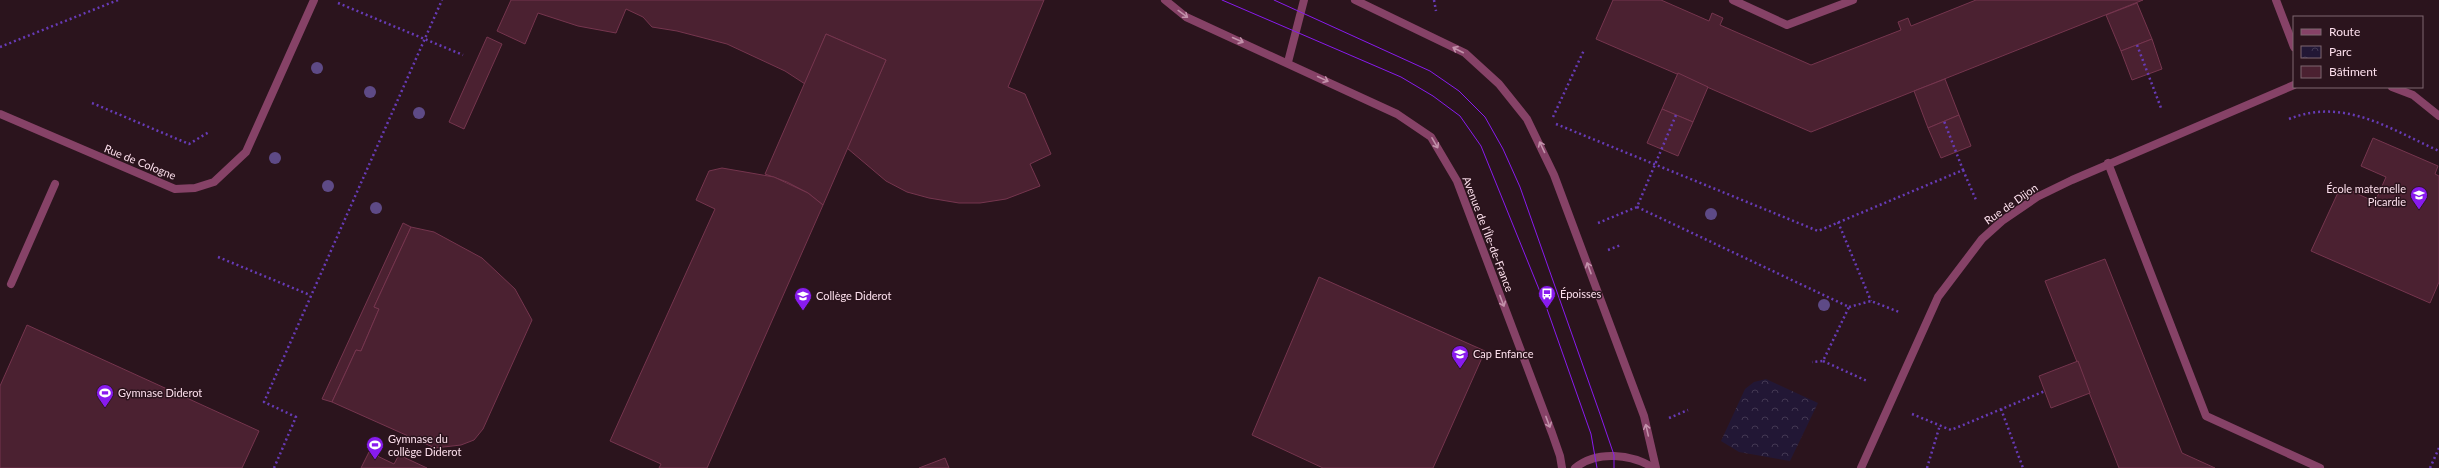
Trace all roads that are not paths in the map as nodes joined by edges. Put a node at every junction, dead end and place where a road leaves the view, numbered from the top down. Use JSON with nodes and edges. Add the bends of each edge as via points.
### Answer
{"nodes":[{"id":1,"x":314,"y":0,"type":"edge"},
{"id":2,"x":1165,"y":0,"type":"edge"},
{"id":3,"x":1304,"y":0,"type":"edge"},
{"id":4,"x":1355,"y":0,"type":"edge"},
{"id":5,"x":1733,"y":0,"type":"edge"},
{"id":6,"x":1853,"y":0,"type":"edge"},
{"id":7,"x":2276,"y":0,"type":"edge"},
{"id":8,"x":2293,"y":44,"type":"edge"},
{"id":9,"x":1288,"y":62,"type":"junction"},
{"id":10,"x":2293,"y":85,"type":"edge"},
{"id":11,"x":2395,"y":88,"type":"edge"},
{"id":12,"x":0,"y":114,"type":"edge"},
{"id":13,"x":2439,"y":116,"type":"edge"},
{"id":14,"x":2108,"y":163,"type":"junction"},
{"id":15,"x":55,"y":184,"type":"dead end"},
{"id":16,"x":11,"y":284,"type":"dead end"},
{"id":17,"x":1562,"y":468,"type":"edge"},
{"id":18,"x":1575,"y":468,"type":"edge"},
{"id":19,"x":1655,"y":468,"type":"edge"},
{"id":20,"x":1861,"y":468,"type":"edge"},
{"id":21,"x":2320,"y":468,"type":"edge"}],
"edges":[{"from":1,"to":12,"type":"street","name":"Rue de Cologne","via":[[246,152],[214,182],[195,188],[174,189]]},
{"from":2,"to":9,"type":"street","name":"Avenue de l’Île-de-France","one_way":true,"via":[[1186,17]]},
{"from":3,"to":9,"type":"street"},
{"from":19,"to":4,"type":"street","one_way":true,"via":[[1644,416],[1554,175],[1527,119],[1499,84],[1466,53]]},
{"from":5,"to":6,"type":"street","via":[[1787,25]]},
{"from":7,"to":8,"type":"street"},
{"from":9,"to":17,"type":"street","name":"Avenue de l’Île-de-France","one_way":true,"via":[[1397,114],[1431,137],[1457,181],[1552,433]]},
{"from":10,"to":14,"type":"street","name":"Rue de Dijon"},
{"from":11,"to":13,"type":"street","via":[[2413,95]]},
{"from":14,"to":20,"type":"street","name":"Rue de Dijon","via":[[2036,197],[2002,221],[1982,240],[1938,297]]},
{"from":14,"to":21,"type":"street","via":[[2206,416]]},
{"from":15,"to":16,"type":"street"},
{"from":18,"to":19,"type":"street","via":[[1596,458],[1614,456],[1644,462]]}]}
